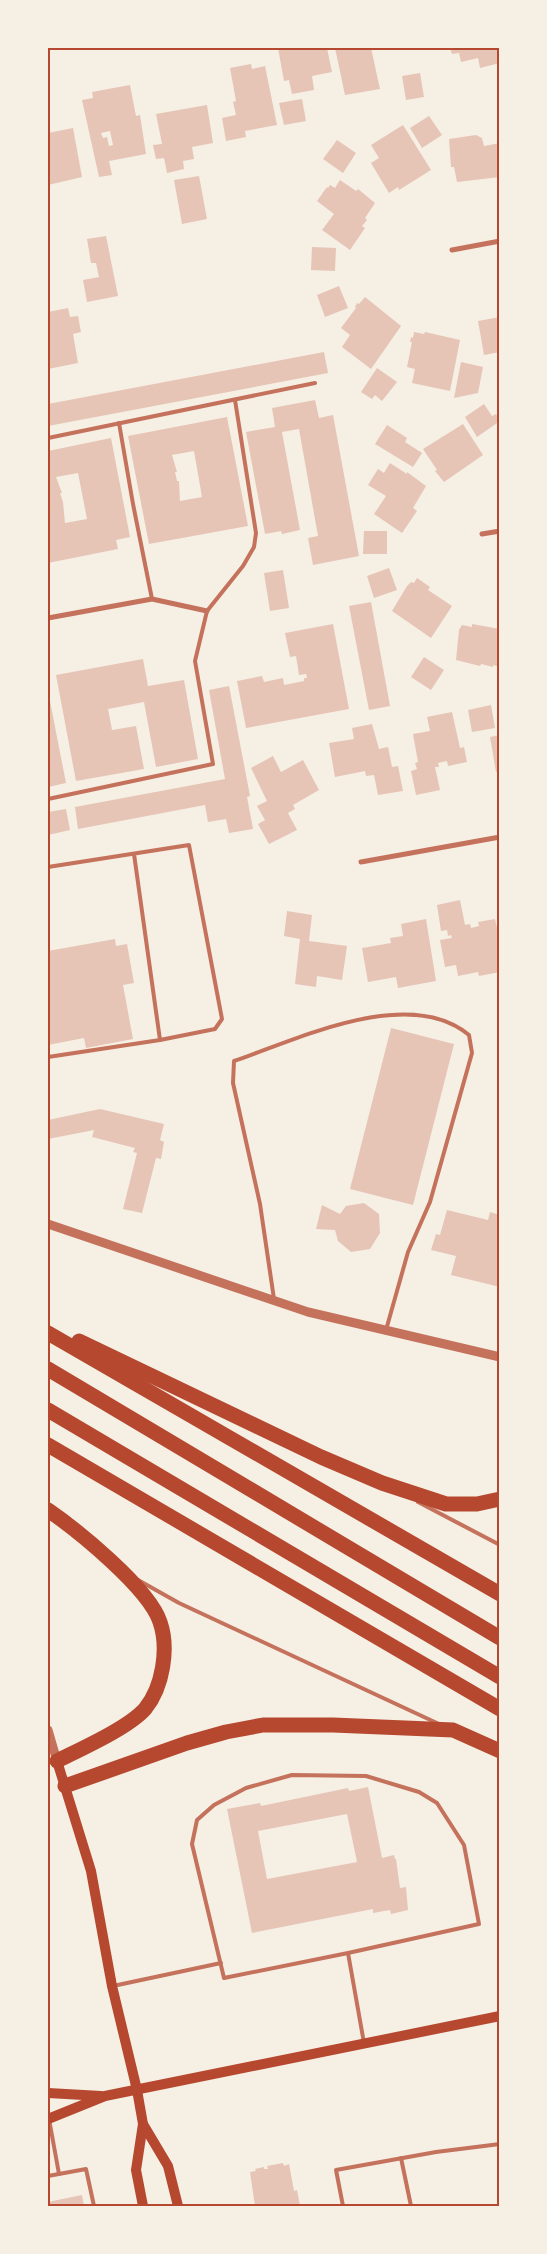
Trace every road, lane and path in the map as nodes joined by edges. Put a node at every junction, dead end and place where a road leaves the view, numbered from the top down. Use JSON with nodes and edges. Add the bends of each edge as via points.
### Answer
{"nodes":[{"id":1,"x":500,"y":241,"type":"edge"},
{"id":2,"x":452,"y":250,"type":"dead end"},
{"id":3,"x":315,"y":383,"type":"dead end"},
{"id":4,"x":235,"y":400,"type":"junction"},
{"id":5,"x":120,"y":423,"type":"junction"},
{"id":6,"x":48,"y":438,"type":"edge"},
{"id":7,"x":500,"y":531,"type":"edge"},
{"id":8,"x":482,"y":534,"type":"dead end"},
{"id":9,"x":152,"y":599,"type":"junction"},
{"id":10,"x":207,"y":611,"type":"junction"},
{"id":11,"x":48,"y":618,"type":"edge"},
{"id":12,"x":48,"y":799,"type":"edge"},
{"id":13,"x":500,"y":837,"type":"edge"},
{"id":14,"x":134,"y":854,"type":"junction"},
{"id":15,"x":360,"y":862,"type":"dead end"},
{"id":16,"x":48,"y":867,"type":"edge"},
{"id":17,"x":160,"y":1040,"type":"junction"},
{"id":18,"x":48,"y":1057,"type":"edge"},
{"id":19,"x":48,"y":1224,"type":"edge"},
{"id":20,"x":274,"y":1301,"type":"junction"},
{"id":21,"x":48,"y":1325,"type":"edge"},
{"id":22,"x":386,"y":1330,"type":"junction"},
{"id":23,"x":48,"y":1332,"type":"edge"},
{"id":24,"x":500,"y":1357,"type":"edge"},
{"id":25,"x":48,"y":1369,"type":"edge"},
{"id":26,"x":48,"y":1410,"type":"edge"},
{"id":27,"x":48,"y":1445,"type":"edge"},
{"id":28,"x":382,"y":1483,"type":"junction"},
{"id":29,"x":500,"y":1499,"type":"edge"},
{"id":30,"x":48,"y":1510,"type":"edge"},
{"id":31,"x":500,"y":1545,"type":"edge"},
{"id":32,"x":115,"y":1566,"type":"junction"},
{"id":33,"x":500,"y":1594,"type":"edge"},
{"id":34,"x":500,"y":1638,"type":"edge"},
{"id":35,"x":500,"y":1677,"type":"edge"},
{"id":36,"x":500,"y":1709,"type":"edge"},
{"id":37,"x":48,"y":1730,"type":"edge"},
{"id":38,"x":452,"y":1730,"type":"junction"},
{"id":39,"x":500,"y":1751,"type":"edge"},
{"id":40,"x":57,"y":1761,"type":"junction"},
{"id":41,"x":65,"y":1786,"type":"junction"},
{"id":42,"x":348,"y":1952,"type":"junction"},
{"id":43,"x":221,"y":1962,"type":"junction"},
{"id":44,"x":112,"y":1986,"type":"junction"},
{"id":45,"x":500,"y":2016,"type":"edge"},
{"id":46,"x":364,"y":2043,"type":"junction"},
{"id":47,"x":137,"y":2090,"type":"junction"},
{"id":48,"x":48,"y":2093,"type":"edge"},
{"id":49,"x":105,"y":2096,"type":"junction"},
{"id":50,"x":48,"y":2119,"type":"edge"},
{"id":51,"x":143,"y":2124,"type":"junction"},
{"id":52,"x":500,"y":2144,"type":"edge"},
{"id":53,"x":401,"y":2158,"type":"junction"},
{"id":54,"x":59,"y":2174,"type":"junction"},
{"id":55,"x":48,"y":2176,"type":"edge"},
{"id":56,"x":94,"y":2206,"type":"edge"},
{"id":57,"x":143,"y":2206,"type":"edge"},
{"id":58,"x":178,"y":2206,"type":"edge"},
{"id":59,"x":343,"y":2206,"type":"edge"},
{"id":60,"x":411,"y":2206,"type":"edge"}],
"edges":[{"from":1,"to":2,"type":"street"},
{"from":3,"to":4,"type":"lane"},
{"from":4,"to":5,"type":"lane"},
{"from":4,"to":10,"type":"lane","via":[[256,532],[254,548]]},
{"from":5,"to":6,"type":"lane"},
{"from":5,"to":9,"type":"lane"},
{"from":7,"to":8,"type":"street"},
{"from":9,"to":10,"type":"street"},
{"from":9,"to":11,"type":"street"},
{"from":10,"to":12,"type":"lane","via":[[196,661],[212,764]]},
{"from":13,"to":15,"type":"street"},
{"from":14,"to":16,"type":"lane"},
{"from":14,"to":17,"type":"lane"},
{"from":14,"to":17,"type":"lane","via":[[189,845],[222,1018],[215,1029]]},
{"from":17,"to":18,"type":"lane"},
{"from":19,"to":20,"type":"street"},
{"from":20,"to":22,"type":"street"},
{"from":20,"to":22,"type":"lane","via":[[260,1204],[233,1083],[234,1061],[362,1017],[402,1013],[437,1018],[459,1026],[470,1035],[472,1053],[430,1202],[408,1252]]},
{"from":21,"to":28,"type":"highway","via":[[321,1457]]},
{"from":22,"to":24,"type":"street"},
{"from":23,"to":33,"type":"highway"},
{"from":25,"to":34,"type":"highway"},
{"from":26,"to":35,"type":"highway"},
{"from":27,"to":36,"type":"highway"},
{"from":28,"to":29,"type":"highway","via":[[446,1504],[477,1504]]},
{"from":28,"to":31,"type":"lane"},
{"from":30,"to":32,"type":"highway"},
{"from":32,"to":38,"type":"lane","via":[[179,1603]]},
{"from":32,"to":40,"type":"highway","via":[[140,1590],[160,1621],[164,1656],[159,1685],[145,1709],[116,1731]]},
{"from":37,"to":40,"type":"street"},
{"from":38,"to":39,"type":"highway"},
{"from":38,"to":41,"type":"highway","via":[[263,1725],[188,1743]]},
{"from":40,"to":41,"type":"main road"},
{"from":41,"to":44,"type":"main road","via":[[91,1871]]},
{"from":42,"to":43,"type":"lane","via":[[224,1978]]},
{"from":42,"to":43,"type":"lane","via":[[478,1924],[464,1845],[437,1803],[420,1792],[366,1776],[292,1775],[246,1788],[214,1805],[198,1820],[192,1844]]},
{"from":42,"to":46,"type":"lane"},
{"from":43,"to":44,"type":"lane"},
{"from":44,"to":47,"type":"main road"},
{"from":45,"to":46,"type":"main road"},
{"from":46,"to":47,"type":"main road"},
{"from":47,"to":49,"type":"main road"},
{"from":47,"to":51,"type":"main road"},
{"from":48,"to":49,"type":"main road"},
{"from":49,"to":50,"type":"main road"},
{"from":50,"to":54,"type":"lane"},
{"from":51,"to":57,"type":"main road","via":[[136,2170]]},
{"from":51,"to":58,"type":"main road","via":[[168,2166]]},
{"from":52,"to":53,"type":"lane"},
{"from":53,"to":59,"type":"lane","via":[[336,2170]]},
{"from":53,"to":60,"type":"lane"},
{"from":54,"to":55,"type":"lane"},
{"from":54,"to":56,"type":"lane","via":[[86,2169]]}]}
